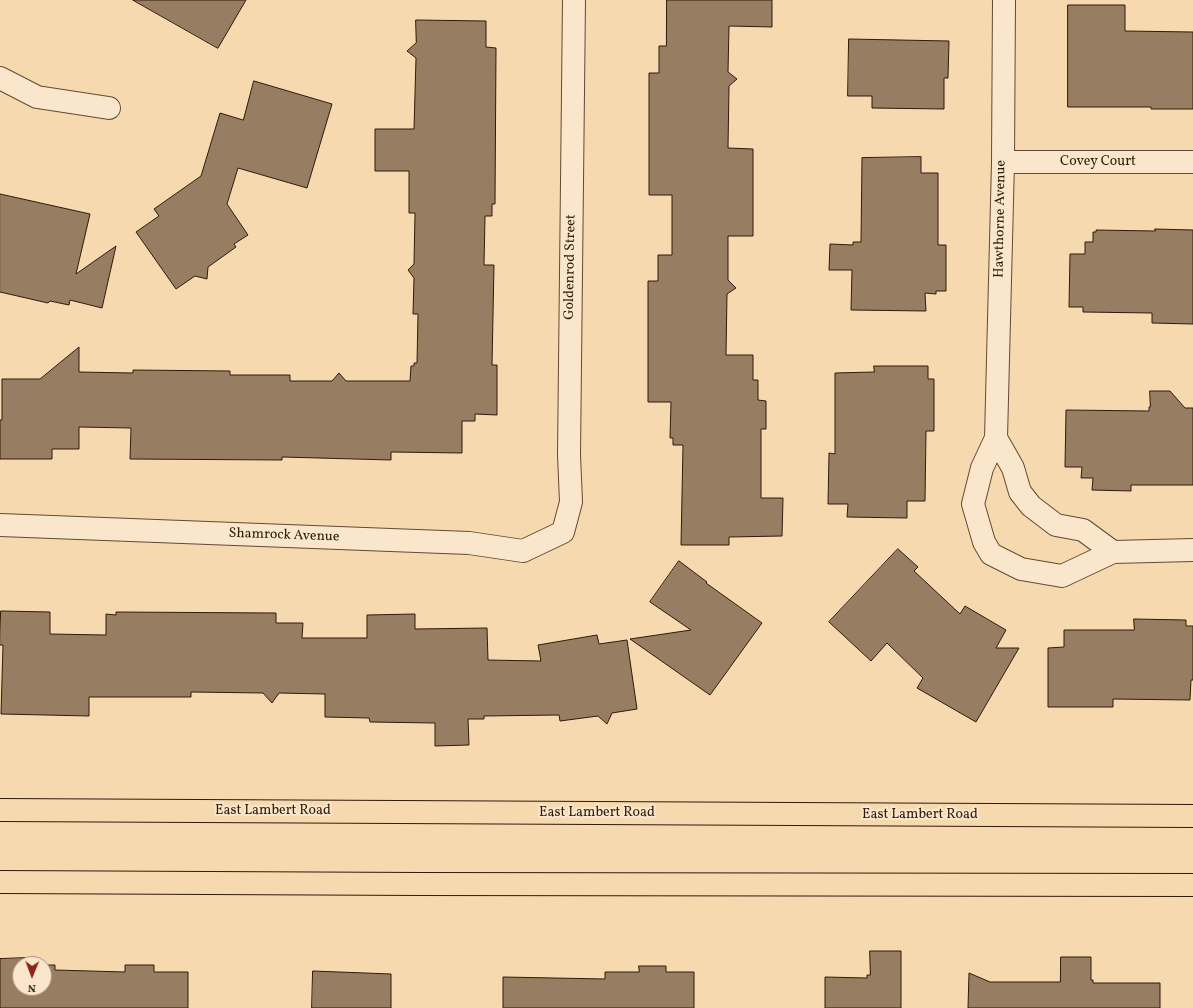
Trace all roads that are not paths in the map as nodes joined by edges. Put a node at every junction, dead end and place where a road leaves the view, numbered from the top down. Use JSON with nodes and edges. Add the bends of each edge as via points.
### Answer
{"nodes":[{"id":1,"x":574,"y":0,"type":"edge"},
{"id":2,"x":1004,"y":0,"type":"edge"},
{"id":3,"x":0,"y":78,"type":"edge"},
{"id":4,"x":109,"y":108,"type":"dead end"},
{"id":5,"x":1003,"y":162,"type":"junction"},
{"id":6,"x":1193,"y":162,"type":"edge"},
{"id":7,"x":996,"y":438,"type":"junction"},
{"id":8,"x":0,"y":525,"type":"edge"},
{"id":9,"x":563,"y":532,"type":"joint"},
{"id":10,"x":1193,"y":550,"type":"edge"},
{"id":11,"x":1113,"y":552,"type":"junction"},
{"id":12,"x":0,"y":810,"type":"edge"},
{"id":13,"x":1193,"y":816,"type":"edge"},
{"id":14,"x":0,"y":882,"type":"edge"},
{"id":15,"x":1193,"y":885,"type":"edge"}],
"edges":[{"from":1,"to":9,"type":"street","name":"Goldenrod Street","via":[[569,455],[571,502]]},
{"from":2,"to":5,"type":"street","name":"Hawthorne Avenue"},
{"from":3,"to":4,"type":"street","via":[[37,97]]},
{"from":5,"to":6,"type":"street","name":"Covey Court"},
{"from":5,"to":7,"type":"street","name":"Hawthorne Avenue"},
{"from":7,"to":11,"type":"street","via":[[1013,468],[1020,492],[1030,506],[1056,525],[1083,530]]},
{"from":7,"to":11,"type":"street","name":"Hawthorne Avenue","via":[[982,468],[973,504],[984,542],[991,554],[1021,569],[1062,576]]},
{"from":8,"to":9,"type":"street","name":"Shamrock Avenue","via":[[469,543],[523,551]]},
{"from":10,"to":11,"type":"street"},
{"from":12,"to":13,"type":"main road","name":"East Lambert Road"},
{"from":14,"to":15,"type":"main road"}]}
